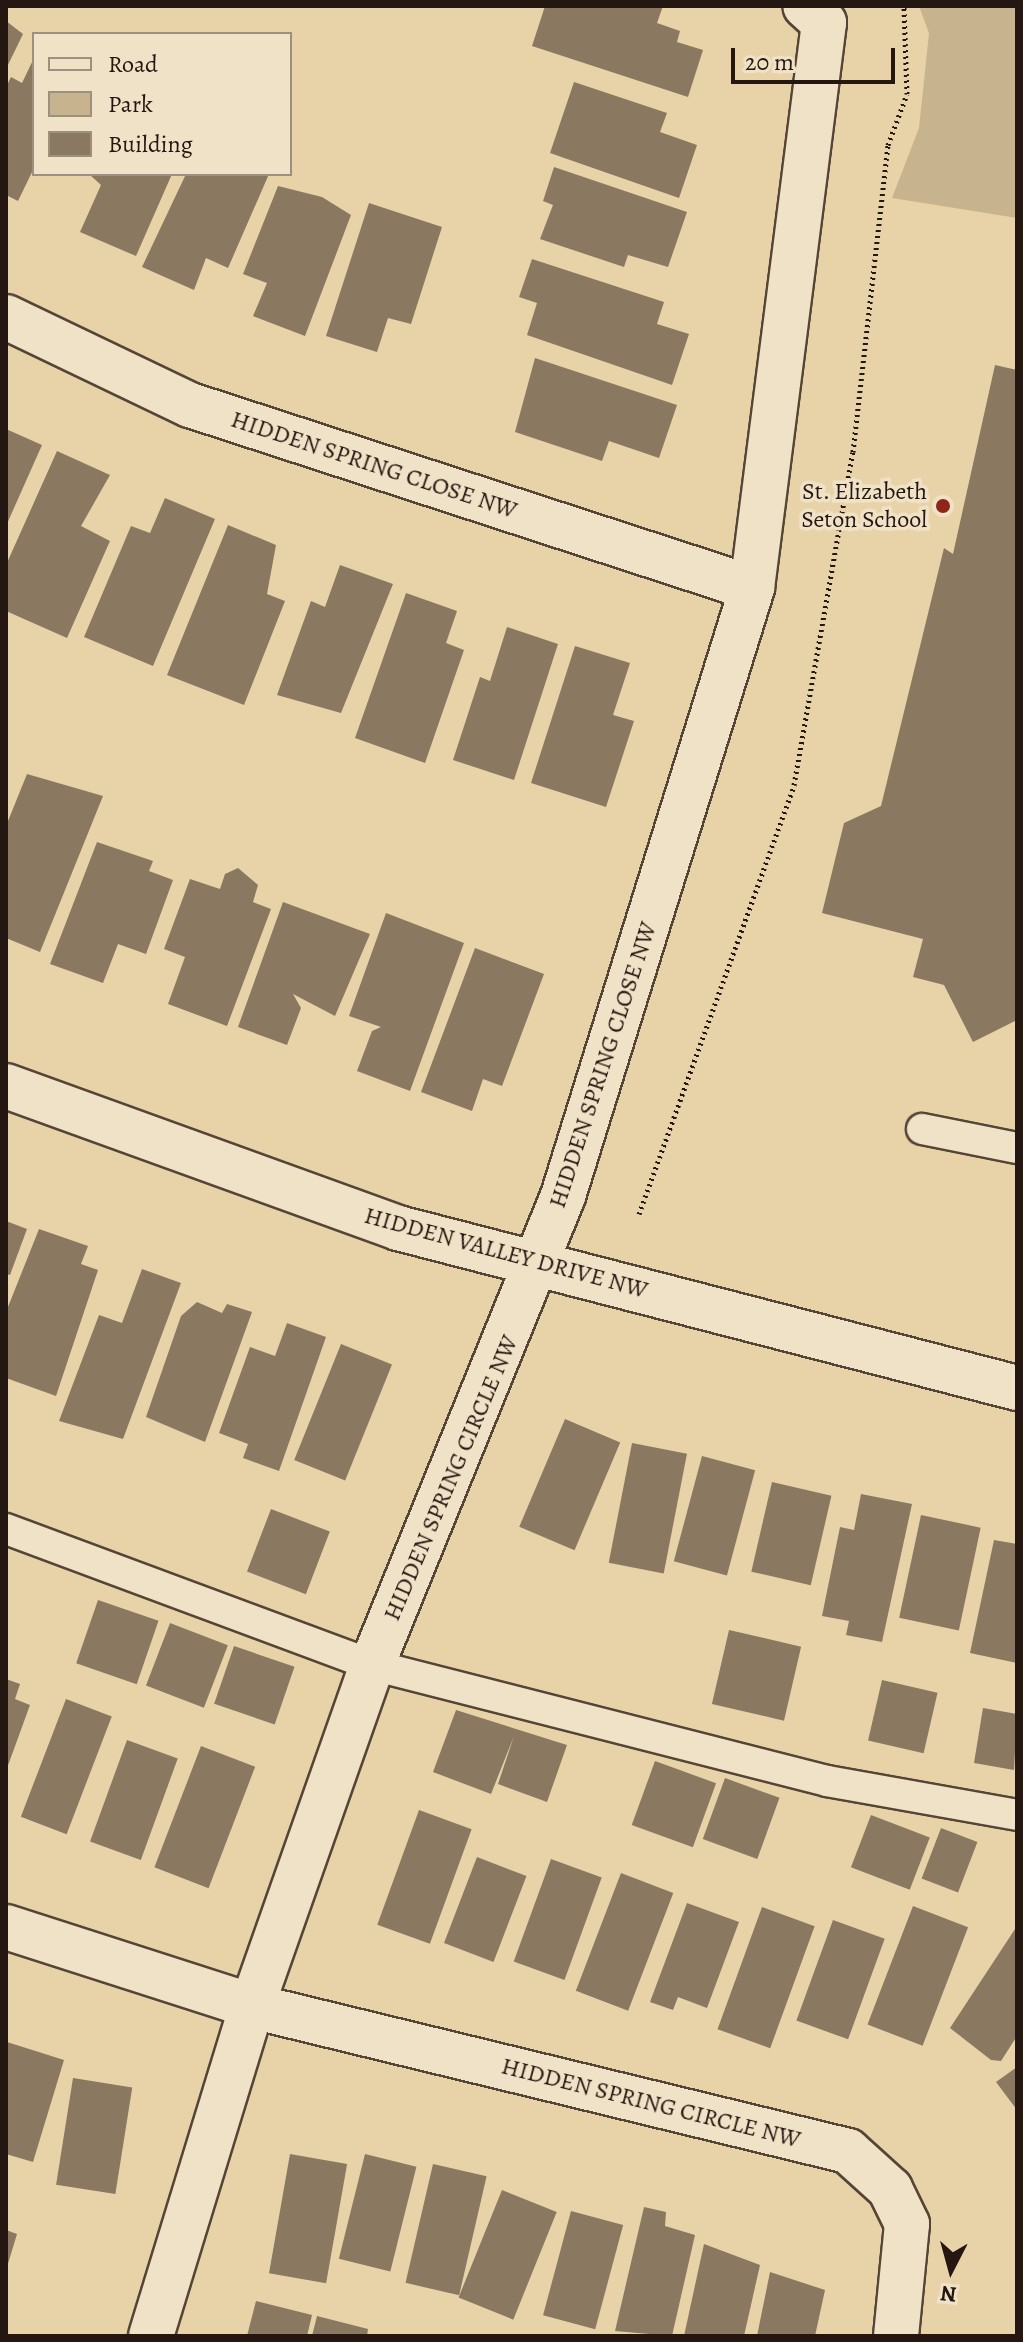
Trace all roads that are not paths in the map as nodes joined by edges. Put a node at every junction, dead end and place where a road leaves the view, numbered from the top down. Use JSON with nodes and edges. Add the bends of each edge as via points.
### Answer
{"nodes":[{"id":1,"x":805,"y":6,"type":"edge"},
{"id":2,"x":6,"y":317,"type":"edge"},
{"id":3,"x":752,"y":588,"type":"junction"},
{"id":4,"x":6,"y":1086,"type":"edge"},
{"id":5,"x":922,"y":1129,"type":"dead end"},
{"id":6,"x":1017,"y":1148,"type":"edge"},
{"id":7,"x":536,"y":1265,"type":"junction"},
{"id":8,"x":1017,"y":1388,"type":"edge"},
{"id":9,"x":6,"y":1529,"type":"edge"},
{"id":10,"x":372,"y":1665,"type":"junction"},
{"id":11,"x":1017,"y":1815,"type":"edge"},
{"id":12,"x":6,"y":1927,"type":"edge"},
{"id":13,"x":252,"y":2006,"type":"junction"},
{"id":14,"x":151,"y":2336,"type":"edge"},
{"id":15,"x":896,"y":2336,"type":"edge"}],
"edges":[{"from":1,"to":3,"type":"street","name":"HIDDEN SPRING CLOSE NW","via":[[824,23]]},
{"from":2,"to":3,"type":"street","name":"HIDDEN SPRING CLOSE NW","via":[[190,405]]},
{"from":3,"to":7,"type":"street","name":"HIDDEN SPRING CLOSE NW"},
{"from":4,"to":7,"type":"street","name":"HIDDEN VALLEY DRIVE NW","via":[[398,1228]]},
{"from":5,"to":6,"type":"lane"},
{"from":7,"to":8,"type":"street","name":"HIDDEN VALLEY DRIVE NW"},
{"from":7,"to":10,"type":"street","name":"HIDDEN SPRING CIRCLE NW"},
{"from":9,"to":10,"type":"lane"},
{"from":10,"to":11,"type":"lane","via":[[827,1781]]},
{"from":10,"to":13,"type":"street","name":"HIDDEN SPRING CIRCLE NW"},
{"from":12,"to":13,"type":"street"},
{"from":13,"to":14,"type":"street","name":"HIDDEN SPRING CIRCLE NW"},
{"from":13,"to":15,"type":"street","name":"HIDDEN SPRING CIRCLE NW","via":[[848,2151],[890,2189],[907,2224]]}]}
